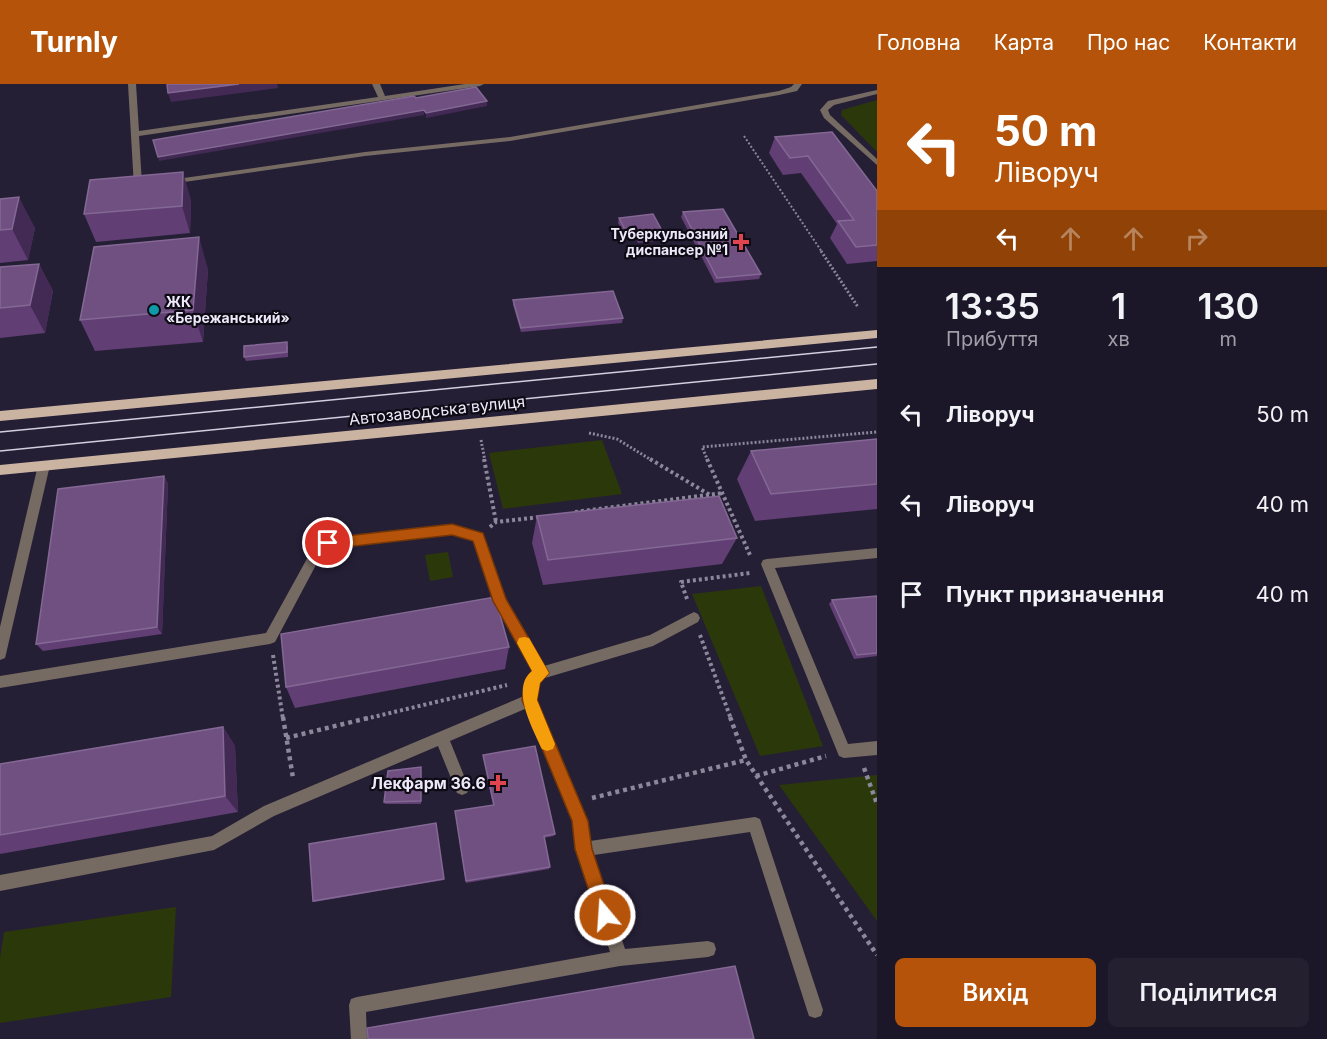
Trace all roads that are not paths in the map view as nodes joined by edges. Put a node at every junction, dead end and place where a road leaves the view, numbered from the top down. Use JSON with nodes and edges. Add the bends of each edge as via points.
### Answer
{"nodes":[{"id":1,"x":132,"y":84,"type":"edge"},
{"id":2,"x":376,"y":84,"type":"edge"},
{"id":3,"x":480,"y":84,"type":"edge"},
{"id":4,"x":798,"y":84,"type":"edge"},
{"id":5,"x":877,"y":92,"type":"edge"},
{"id":6,"x":382,"y":98,"type":"junction"},
{"id":7,"x":134,"y":134,"type":"junction"},
{"id":8,"x":877,"y":163,"type":"edge"},
{"id":9,"x":160,"y":183,"type":"edge"},
{"id":10,"x":149,"y":185,"type":"edge"},
{"id":11,"x":877,"y":334,"type":"edge"},
{"id":12,"x":877,"y":384,"type":"edge"},
{"id":13,"x":0,"y":416,"type":"edge"},
{"id":14,"x":44,"y":465,"type":"junction"},
{"id":15,"x":0,"y":470,"type":"edge"},
{"id":16,"x":877,"y":553,"type":"edge"},
{"id":17,"x":694,"y":618,"type":"road end"},
{"id":18,"x":0,"y":654,"type":"edge"},
{"id":19,"x":537,"y":676,"type":"junction"},
{"id":20,"x":0,"y":682,"type":"edge"},
{"id":21,"x":530,"y":700,"type":"junction"},
{"id":22,"x":442,"y":738,"type":"junction"},
{"id":23,"x":877,"y":748,"type":"edge"},
{"id":24,"x":462,"y":788,"type":"dead end"},
{"id":25,"x":584,"y":849,"type":"junction"},
{"id":26,"x":0,"y":884,"type":"edge"},
{"id":27,"x":708,"y":949,"type":"dead end"},
{"id":28,"x":620,"y":958,"type":"junction"},
{"id":29,"x":815,"y":1010,"type":"dead end"},
{"id":30,"x":359,"y":1039,"type":"edge"}],
"edges":[{"from":1,"to":7,"type":"street"},
{"from":2,"to":6,"type":"street"},
{"from":3,"to":6,"type":"street"},
{"from":4,"to":9,"type":"street","via":[[779,93],[510,139],[365,154]]},
{"from":5,"to":8,"type":"street","via":[[831,103],[824,110]]},
{"from":6,"to":7,"type":"street"},
{"from":7,"to":10,"type":"street","via":[[138,187]]},
{"from":11,"to":13,"type":"main road","name":"Автозаводська вулиця"},
{"from":12,"to":14,"type":"main road","name":"Автозаводська вулиця"},
{"from":14,"to":15,"type":"main road","name":"Автозаводська вулиця"},
{"from":14,"to":18,"type":"street"},
{"from":16,"to":23,"type":"street","via":[[763,568],[851,750]]},
{"from":17,"to":19,"type":"street","via":[[653,640]]},
{"from":19,"to":20,"type":"street","via":[[500,601],[478,537],[452,530],[328,543],[313,559],[270,638]]},
{"from":19,"to":21,"type":"street"},
{"from":21,"to":22,"type":"street"},
{"from":21,"to":25,"type":"street","via":[[580,821]]},
{"from":22,"to":24,"type":"street"},
{"from":22,"to":26,"type":"street","via":[[269,811],[214,843]]},
{"from":25,"to":28,"type":"street"},
{"from":25,"to":29,"type":"street","via":[[755,824]]},
{"from":27,"to":28,"type":"street"},
{"from":28,"to":30,"type":"street","via":[[357,1005]]}]}
